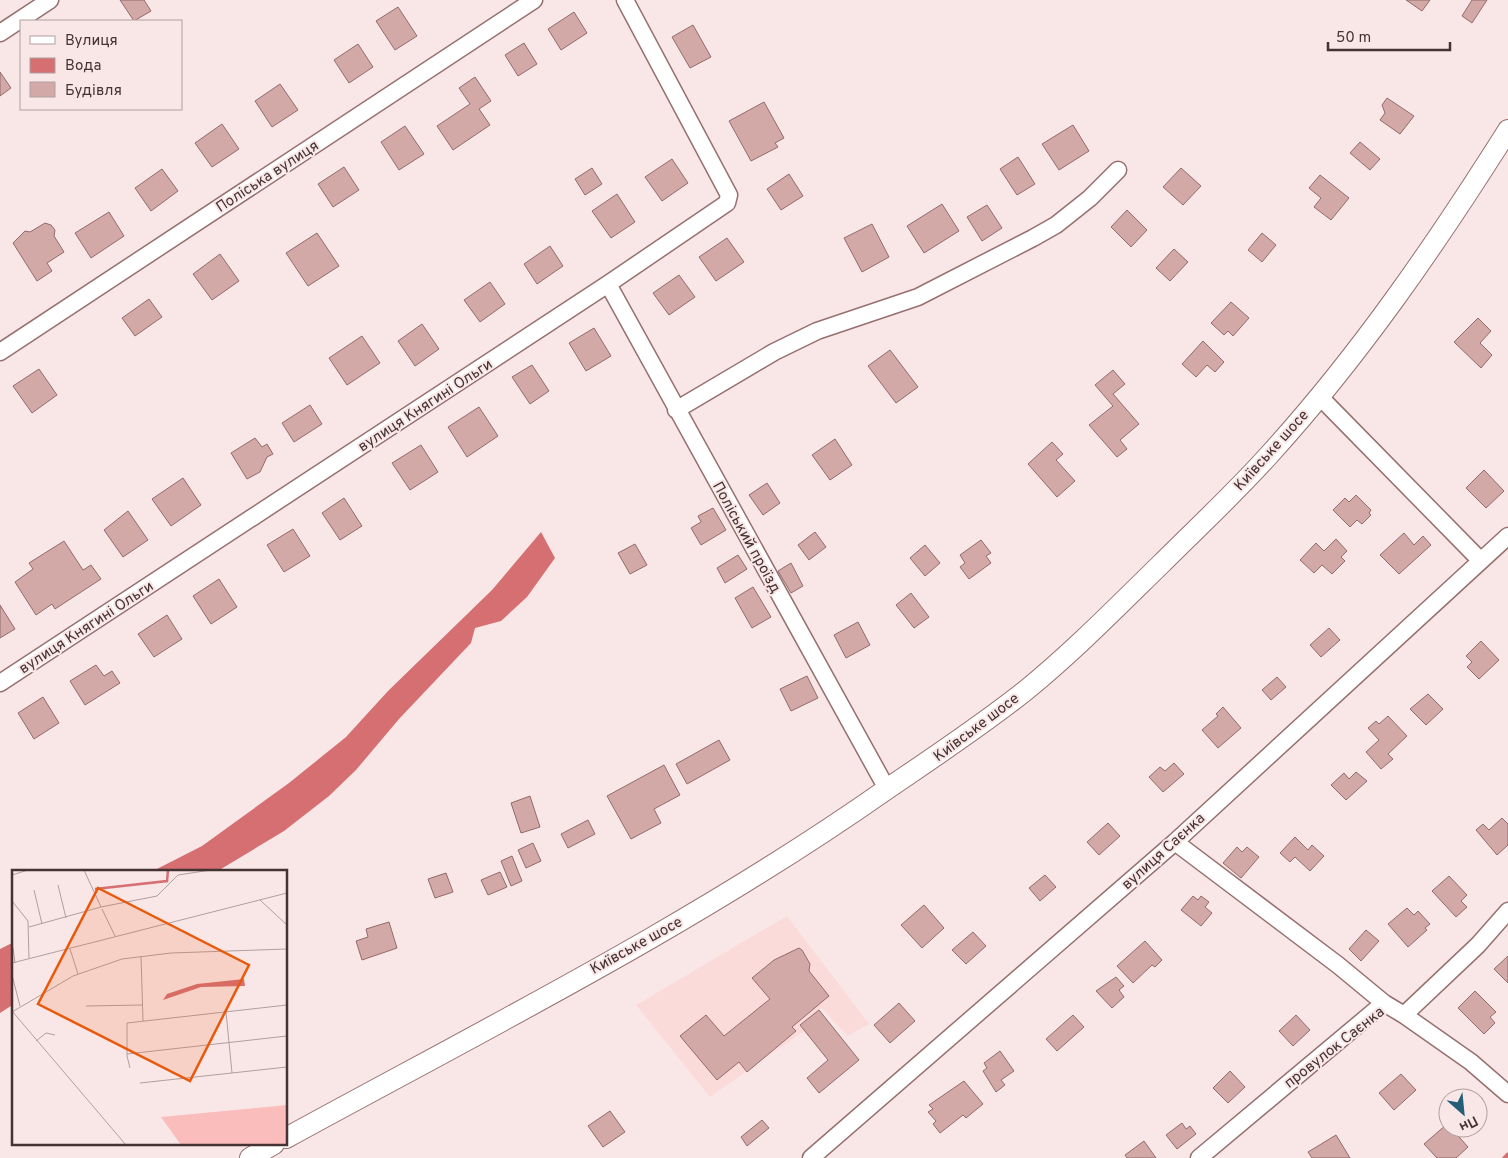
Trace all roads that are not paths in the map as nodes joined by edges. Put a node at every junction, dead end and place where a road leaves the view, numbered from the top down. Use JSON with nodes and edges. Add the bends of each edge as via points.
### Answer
{"nodes":[{"id":1,"x":50,"y":0,"type":"edge"},
{"id":2,"x":534,"y":0,"type":"edge"},
{"id":3,"x":625,"y":0,"type":"edge"},
{"id":4,"x":0,"y":33,"type":"edge"},
{"id":5,"x":1508,"y":130,"type":"edge"},
{"id":6,"x":1118,"y":170,"type":"dead end"},
{"id":7,"x":608,"y":284,"type":"junction"},
{"id":8,"x":0,"y":352,"type":"edge"},
{"id":9,"x":1319,"y":396,"type":"junction"},
{"id":10,"x":676,"y":410,"type":"junction"},
{"id":11,"x":1508,"y":536,"type":"edge"},
{"id":12,"x":1480,"y":560,"type":"junction"},
{"id":13,"x":0,"y":683,"type":"edge"},
{"id":14,"x":887,"y":790,"type":"junction"},
{"id":15,"x":1174,"y":842,"type":"junction"},
{"id":16,"x":1508,"y":911,"type":"edge"},
{"id":17,"x":1384,"y":1003,"type":"junction"},
{"id":18,"x":1404,"y":1015,"type":"junction"},
{"id":19,"x":1508,"y":1094,"type":"edge"},
{"id":20,"x":288,"y":1137,"type":"edge"},
{"id":21,"x":271,"y":1146,"type":"edge"},
{"id":22,"x":250,"y":1158,"type":"edge"},
{"id":23,"x":811,"y":1158,"type":"edge"},
{"id":24,"x":1199,"y":1158,"type":"edge"}],
"edges":[{"from":1,"to":4,"type":"street"},
{"from":2,"to":8,"type":"street","name":"Поліська вулиця"},
{"from":3,"to":7,"type":"street","name":"вулиця Княгині Ольги","via":[[729,200]]},
{"from":5,"to":9,"type":"main road","name":"Київське шосе","via":[[1414,272]]},
{"from":6,"to":10,"type":"street","via":[[1090,198],[1056,225],[1033,238],[918,297],[817,330]]},
{"from":7,"to":10,"type":"street","name":"Поліський проїзд"},
{"from":7,"to":13,"type":"street","name":"вулиця Княгині Ольги"},
{"from":9,"to":12,"type":"street"},
{"from":9,"to":14,"type":"main road","name":"Київське шосе","via":[[1269,455],[1087,636],[1026,690],[942,754]]},
{"from":10,"to":14,"type":"street","name":"Поліський проїзд"},
{"from":11,"to":12,"type":"street","name":"вулиця Саєнка"},
{"from":12,"to":15,"type":"street","name":"вулиця Саєнка"},
{"from":14,"to":20,"type":"main road","name":"Київське шосе","via":[[770,868],[659,934]]},
{"from":15,"to":17,"type":"street"},
{"from":15,"to":23,"type":"street","name":"вулиця Саєнка"},
{"from":16,"to":18,"type":"street","name":"провулок Саєнка","via":[[1478,945]]},
{"from":17,"to":18,"type":"street","name":"провулок Саєнка"},
{"from":17,"to":24,"type":"street","name":"провулок Саєнка"},
{"from":18,"to":19,"type":"street","via":[[1472,1062]]},
{"from":21,"to":22,"type":"main road"}]}
